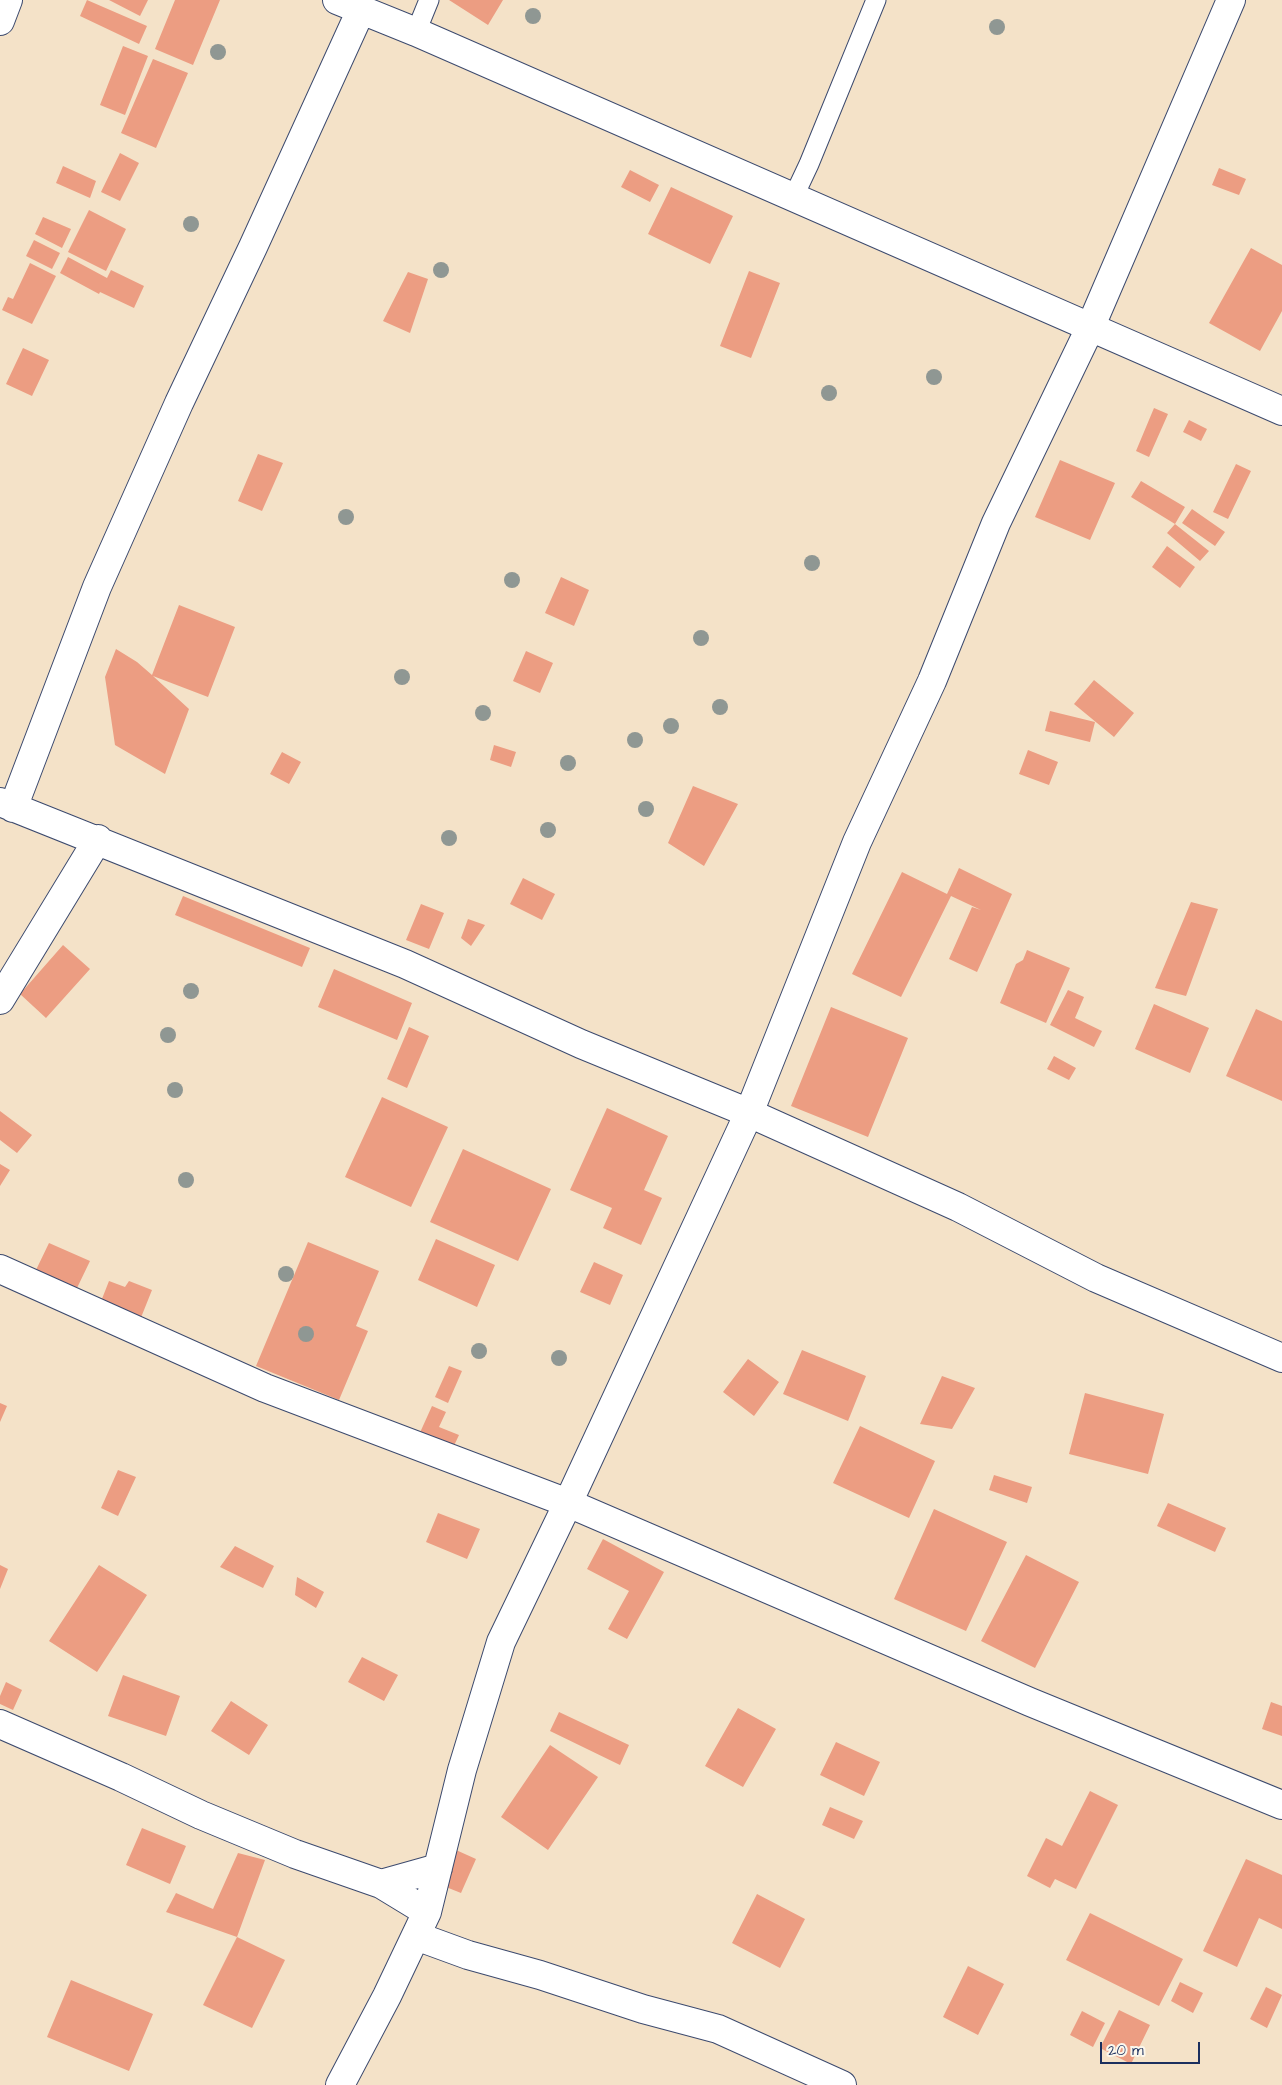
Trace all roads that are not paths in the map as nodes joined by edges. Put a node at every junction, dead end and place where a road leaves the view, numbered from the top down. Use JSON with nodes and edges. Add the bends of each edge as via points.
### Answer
{"nodes":[{"id":1,"x":8,"y":0,"type":"edge"},
{"id":2,"x":429,"y":0,"type":"edge"},
{"id":3,"x":876,"y":0,"type":"edge"},
{"id":4,"x":1231,"y":0,"type":"edge"},
{"id":5,"x":349,"y":5,"type":"edge"},
{"id":6,"x":0,"y":21,"type":"edge"},
{"id":7,"x":416,"y":32,"type":"junction"},
{"id":8,"x":793,"y":198,"type":"junction"},
{"id":9,"x":1090,"y":328,"type":"junction"},
{"id":10,"x":1282,"y":411,"type":"edge"},
{"id":11,"x":7,"y":805,"type":"edge"},
{"id":12,"x":98,"y":839,"type":"junction"},
{"id":13,"x":0,"y":1000,"type":"edge"},
{"id":14,"x":749,"y":1113,"type":"junction"},
{"id":15,"x":0,"y":1270,"type":"edge"},
{"id":16,"x":1282,"y":1358,"type":"edge"},
{"id":17,"x":568,"y":1503,"type":"junction"},
{"id":18,"x":0,"y":1724,"type":"edge"},
{"id":19,"x":1282,"y":1805,"type":"edge"},
{"id":20,"x":438,"y":1868,"type":"junction"},
{"id":21,"x":381,"y":1884,"type":"junction"},
{"id":22,"x":422,"y":1924,"type":"junction"},
{"id":23,"x":340,"y":2085,"type":"edge"},
{"id":24,"x":842,"y":2085,"type":"edge"}],
"edges":[{"from":1,"to":6,"type":"street"},
{"from":2,"to":7,"type":"lane"},
{"from":3,"to":8,"type":"lane"},
{"from":4,"to":9,"type":"street"},
{"from":5,"to":7,"type":"street"},
{"from":5,"to":11,"type":"street","via":[[249,256],[97,587]]},
{"from":7,"to":8,"type":"street"},
{"from":8,"to":9,"type":"street"},
{"from":9,"to":10,"type":"street"},
{"from":9,"to":14,"type":"street","via":[[996,523],[932,681],[857,842]]},
{"from":11,"to":12,"type":"street"},
{"from":12,"to":13,"type":"street"},
{"from":12,"to":14,"type":"street","via":[[405,964],[581,1044]]},
{"from":14,"to":16,"type":"street","via":[[958,1207],[1096,1278]]},
{"from":14,"to":17,"type":"street"},
{"from":15,"to":17,"type":"street","via":[[265,1388]]},
{"from":17,"to":19,"type":"street","via":[[1030,1702]]},
{"from":17,"to":20,"type":"street","via":[[501,1642],[462,1770]]},
{"from":18,"to":21,"type":"street","via":[[201,1815],[295,1854]]},
{"from":20,"to":21,"type":"street"},
{"from":20,"to":22,"type":"street"},
{"from":21,"to":22,"type":"street"},
{"from":22,"to":23,"type":"street"},
{"from":22,"to":24,"type":"street","via":[[468,1956],[718,2029]]}]}
